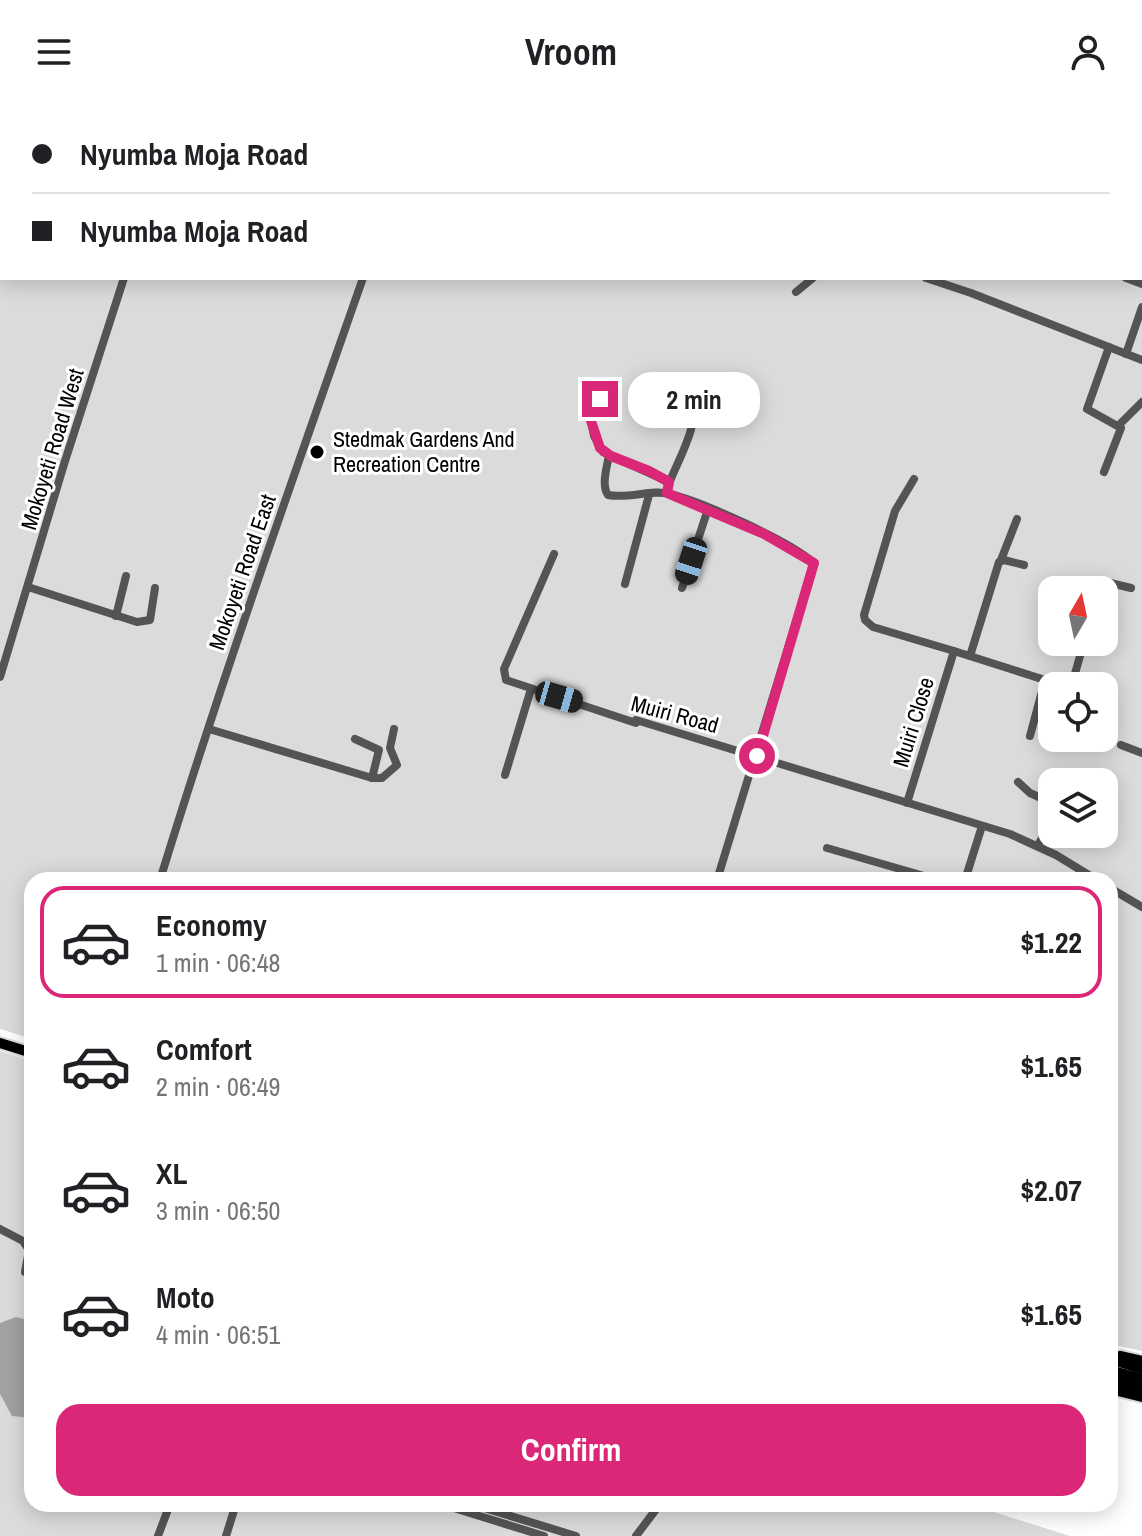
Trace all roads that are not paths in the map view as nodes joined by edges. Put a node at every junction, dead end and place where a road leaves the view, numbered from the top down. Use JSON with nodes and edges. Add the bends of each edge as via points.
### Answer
{"nodes":[{"id":1,"x":123,"y":280,"type":"edge"},
{"id":2,"x":362,"y":280,"type":"edge"},
{"id":3,"x":811,"y":280,"type":"edge"},
{"id":4,"x":932,"y":280,"type":"edge"},
{"id":5,"x":796,"y":292,"type":"dead end"},
{"id":6,"x":1142,"y":307,"type":"edge"},
{"id":7,"x":1109,"y":347,"type":"junction"},
{"id":8,"x":1126,"y":354,"type":"junction"},
{"id":9,"x":1142,"y":360,"type":"edge"},
{"id":10,"x":666,"y":389,"type":"dead end"},
{"id":11,"x":600,"y":399,"type":"dead end"},
{"id":12,"x":1142,"y":402,"type":"edge"},
{"id":13,"x":1119,"y":425,"type":"junction"},
{"id":14,"x":609,"y":455,"type":"junction"},
{"id":15,"x":1104,"y":472,"type":"dead end"},
{"id":16,"x":914,"y":479,"type":"dead end"},
{"id":17,"x":669,"y":482,"type":"junction"},
{"id":18,"x":667,"y":493,"type":"junction"},
{"id":19,"x":649,"y":495,"type":"junction"},
{"id":20,"x":708,"y":509,"type":"junction"},
{"id":21,"x":1017,"y":519,"type":"dead end"},
{"id":22,"x":554,"y":554,"type":"dead end"},
{"id":23,"x":1001,"y":560,"type":"junction"},
{"id":24,"x":1024,"y":565,"type":"dead end"},
{"id":25,"x":126,"y":576,"type":"dead end"},
{"id":26,"x":625,"y":584,"type":"dead end"},
{"id":27,"x":1118,"y":585,"type":"edge"},
{"id":28,"x":28,"y":587,"type":"junction"},
{"id":29,"x":155,"y":588,"type":"dead end"},
{"id":30,"x":682,"y":588,"type":"dead end"},
{"id":31,"x":1131,"y":588,"type":"dead end"},
{"id":32,"x":116,"y":616,"type":"junction"},
{"id":33,"x":954,"y":651,"type":"junction"},
{"id":34,"x":970,"y":656,"type":"junction"},
{"id":35,"x":0,"y":677,"type":"edge"},
{"id":36,"x":1038,"y":678,"type":"edge"},
{"id":37,"x":531,"y":689,"type":"junction"},
{"id":38,"x":1038,"y":706,"type":"edge"},
{"id":39,"x":209,"y":729,"type":"junction"},
{"id":40,"x":394,"y":729,"type":"dead end"},
{"id":41,"x":1030,"y":736,"type":"dead end"},
{"id":42,"x":355,"y":739,"type":"dead end"},
{"id":43,"x":1121,"y":745,"type":"dead end"},
{"id":44,"x":1142,"y":753,"type":"edge"},
{"id":45,"x":757,"y":756,"type":"junction"},
{"id":46,"x":505,"y":775,"type":"dead end"},
{"id":47,"x":372,"y":778,"type":"junction"},
{"id":48,"x":1018,"y":782,"type":"dead end"},
{"id":49,"x":1038,"y":797,"type":"edge"},
{"id":50,"x":907,"y":803,"type":"junction"},
{"id":51,"x":982,"y":826,"type":"junction"},
{"id":52,"x":1038,"y":845,"type":"edge"},
{"id":53,"x":827,"y":848,"type":"dead end"},
{"id":54,"x":1043,"y":848,"type":"edge"},
{"id":55,"x":163,"y":872,"type":"edge"},
{"id":56,"x":720,"y":872,"type":"edge"},
{"id":57,"x":910,"y":872,"type":"edge"},
{"id":58,"x":968,"y":872,"type":"edge"},
{"id":59,"x":1082,"y":872,"type":"edge"},
{"id":60,"x":1118,"y":893,"type":"edge"},
{"id":61,"x":1142,"y":907,"type":"edge"},
{"id":62,"x":0,"y":1043,"type":"edge"},
{"id":63,"x":24,"y":1050,"type":"edge"},
{"id":64,"x":0,"y":1229,"type":"edge"},
{"id":65,"x":24,"y":1242,"type":"edge"},
{"id":66,"x":1118,"y":1358,"type":"edge"},
{"id":67,"x":1118,"y":1360,"type":"edge"},
{"id":68,"x":1142,"y":1361,"type":"edge"},
{"id":69,"x":1142,"y":1369,"type":"edge"},
{"id":70,"x":1118,"y":1372,"type":"edge"},
{"id":71,"x":1142,"y":1379,"type":"edge"},
{"id":72,"x":1118,"y":1382,"type":"edge"},
{"id":73,"x":1142,"y":1389,"type":"edge"},
{"id":74,"x":1118,"y":1391,"type":"edge"},
{"id":75,"x":1142,"y":1397,"type":"edge"},
{"id":76,"x":167,"y":1512,"type":"edge"},
{"id":77,"x":234,"y":1512,"type":"edge"},
{"id":78,"x":467,"y":1512,"type":"edge"},
{"id":79,"x":497,"y":1512,"type":"edge"},
{"id":80,"x":654,"y":1512,"type":"edge"},
{"id":81,"x":158,"y":1536,"type":"edge"},
{"id":82,"x":226,"y":1536,"type":"edge"},
{"id":83,"x":544,"y":1536,"type":"edge"},
{"id":84,"x":576,"y":1536,"type":"edge"},
{"id":85,"x":636,"y":1536,"type":"edge"}],
"edges":[{"from":1,"to":28,"type":"street","name":"Mokoyeti Road West"},
{"from":2,"to":39,"type":"street","name":"Mokoyeti Road East"},
{"from":3,"to":5,"type":"street"},
{"from":4,"to":7,"type":"street"},
{"from":6,"to":8,"type":"street"},
{"from":7,"to":8,"type":"street"},
{"from":7,"to":13,"type":"street","via":[[1087,409]]},
{"from":8,"to":9,"type":"street"},
{"from":10,"to":17,"type":"street","via":[[690,400],[694,411]]},
{"from":11,"to":14,"type":"street","via":[[592,425],[600,448]]},
{"from":12,"to":13,"type":"street"},
{"from":13,"to":15,"type":"street"},
{"from":14,"to":17,"type":"street"},
{"from":14,"to":19,"type":"street","via":[[606,494]]},
{"from":16,"to":33,"type":"street","via":[[895,511],[864,618],[868,624]]},
{"from":17,"to":18,"type":"street"},
{"from":18,"to":19,"type":"street"},
{"from":18,"to":20,"type":"street"},
{"from":19,"to":26,"type":"street"},
{"from":20,"to":30,"type":"street"},
{"from":20,"to":45,"type":"street","via":[[814,563]]},
{"from":21,"to":23,"type":"street"},
{"from":22,"to":37,"type":"street","name":"Muiri Road","via":[[504,669],[506,680]]},
{"from":23,"to":24,"type":"street"},
{"from":23,"to":34,"type":"street"},
{"from":25,"to":32,"type":"street"},
{"from":27,"to":31,"type":"street"},
{"from":28,"to":32,"type":"street"},
{"from":28,"to":35,"type":"street","name":"Mokoyeti Road West"},
{"from":29,"to":32,"type":"street","via":[[149,622]]},
{"from":33,"to":34,"type":"street"},
{"from":33,"to":50,"type":"street","name":"Muiri Close"},
{"from":34,"to":36,"type":"street"},
{"from":37,"to":45,"type":"street","name":"Muiri Road"},
{"from":37,"to":46,"type":"street"},
{"from":38,"to":41,"type":"street"},
{"from":39,"to":47,"type":"street"},
{"from":39,"to":55,"type":"street","name":"Mokoyeti Road East"},
{"from":40,"to":47,"type":"street","via":[[390,748],[396,768],[383,778]]},
{"from":42,"to":47,"type":"street","via":[[379,750]]},
{"from":43,"to":44,"type":"street"},
{"from":45,"to":50,"type":"street","name":"Muiri Road"},
{"from":45,"to":56,"type":"street"},
{"from":48,"to":49,"type":"street"},
{"from":50,"to":51,"type":"street","name":"Muiri Road"},
{"from":51,"to":52,"type":"street","name":"Muiri Road"},
{"from":51,"to":58,"type":"street"},
{"from":53,"to":57,"type":"street"},
{"from":54,"to":59,"type":"street","name":"Muiri Road"},
{"from":60,"to":61,"type":"street"},
{"from":62,"to":63,"type":"main road"},
{"from":64,"to":65,"type":"street"},
{"from":66,"to":68,"type":"main road"},
{"from":67,"to":69,"type":"main road"},
{"from":70,"to":71,"type":"main road"},
{"from":72,"to":73,"type":"main road"},
{"from":74,"to":75,"type":"main road"},
{"from":76,"to":81,"type":"street"},
{"from":77,"to":82,"type":"street"},
{"from":78,"to":83,"type":"street"},
{"from":79,"to":84,"type":"street"},
{"from":80,"to":85,"type":"street"}]}
